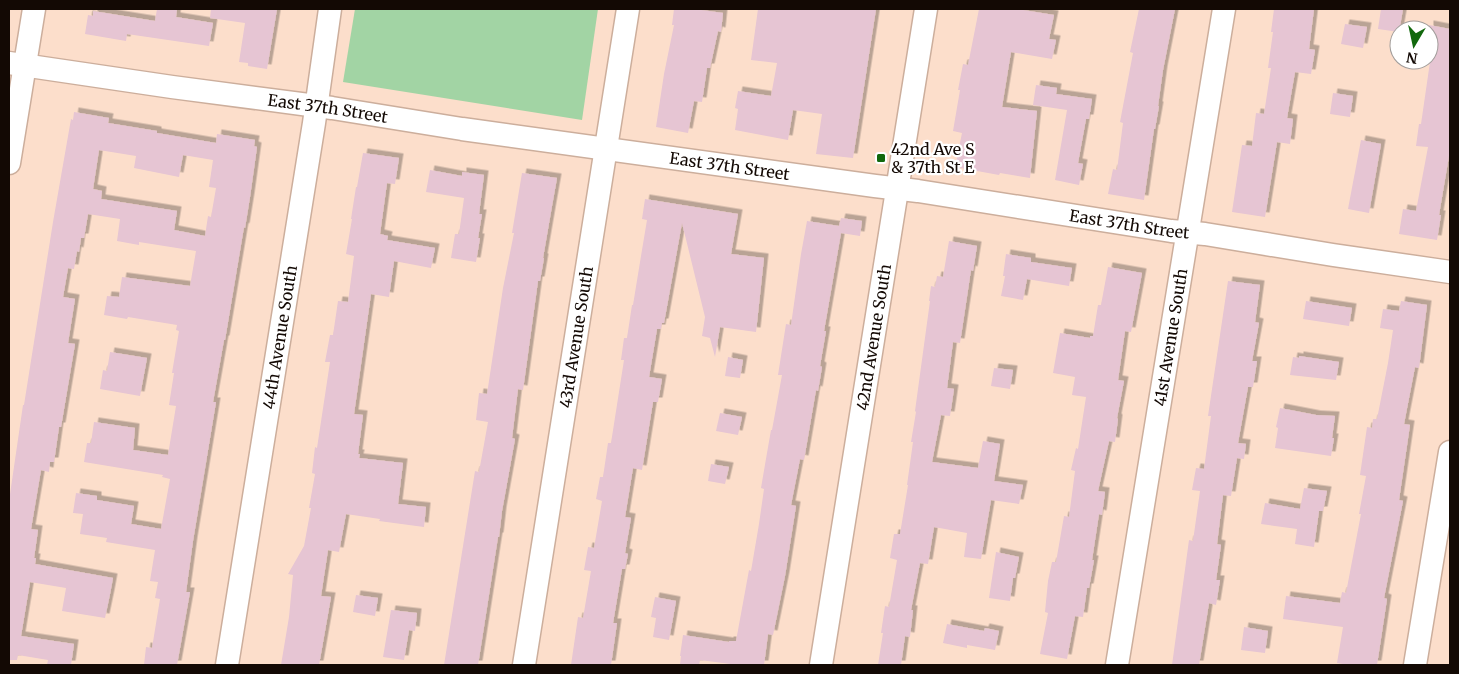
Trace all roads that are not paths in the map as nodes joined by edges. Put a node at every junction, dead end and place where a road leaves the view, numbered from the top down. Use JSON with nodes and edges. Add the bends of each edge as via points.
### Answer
{"nodes":[{"id":1,"x":34,"y":9,"type":"edge"},
{"id":2,"x":330,"y":9,"type":"edge"},
{"id":3,"x":628,"y":9,"type":"edge"},
{"id":4,"x":926,"y":9,"type":"edge"},
{"id":5,"x":1224,"y":9,"type":"edge"},
{"id":6,"x":17,"y":64,"type":"edge"},
{"id":7,"x":316,"y":105,"type":"junction"},
{"id":8,"x":606,"y":148,"type":"junction"},
{"id":9,"x":9,"y":163,"type":"edge"},
{"id":10,"x":897,"y":189,"type":"junction"},
{"id":11,"x":1187,"y":232,"type":"junction"},
{"id":12,"x":1450,"y":272,"type":"edge"},
{"id":13,"x":1450,"y":452,"type":"edge"},
{"id":14,"x":227,"y":665,"type":"edge"},
{"id":15,"x":524,"y":665,"type":"edge"},
{"id":16,"x":821,"y":665,"type":"edge"},
{"id":17,"x":1117,"y":665,"type":"edge"},
{"id":18,"x":1415,"y":665,"type":"edge"}],
"edges":[{"from":1,"to":6,"type":"street"},
{"from":2,"to":7,"type":"street","name":"44th Avenue South"},
{"from":3,"to":8,"type":"street","name":"43rd Avenue South"},
{"from":4,"to":10,"type":"street","name":"42nd Avenue South"},
{"from":5,"to":11,"type":"street","name":"41st Avenue South"},
{"from":6,"to":7,"type":"street","name":"East 37th Street"},
{"from":6,"to":9,"type":"street"},
{"from":7,"to":8,"type":"street","name":"East 37th Street"},
{"from":7,"to":14,"type":"street","name":"44th Avenue South"},
{"from":8,"to":10,"type":"street","name":"East 37th Street"},
{"from":8,"to":15,"type":"street","name":"43rd Avenue South"},
{"from":10,"to":11,"type":"street","name":"East 37th Street"},
{"from":10,"to":16,"type":"street","name":"42nd Avenue South"},
{"from":11,"to":12,"type":"street","name":"East 37th Street"},
{"from":11,"to":17,"type":"street","name":"41st Avenue South"},
{"from":13,"to":18,"type":"street"}]}
